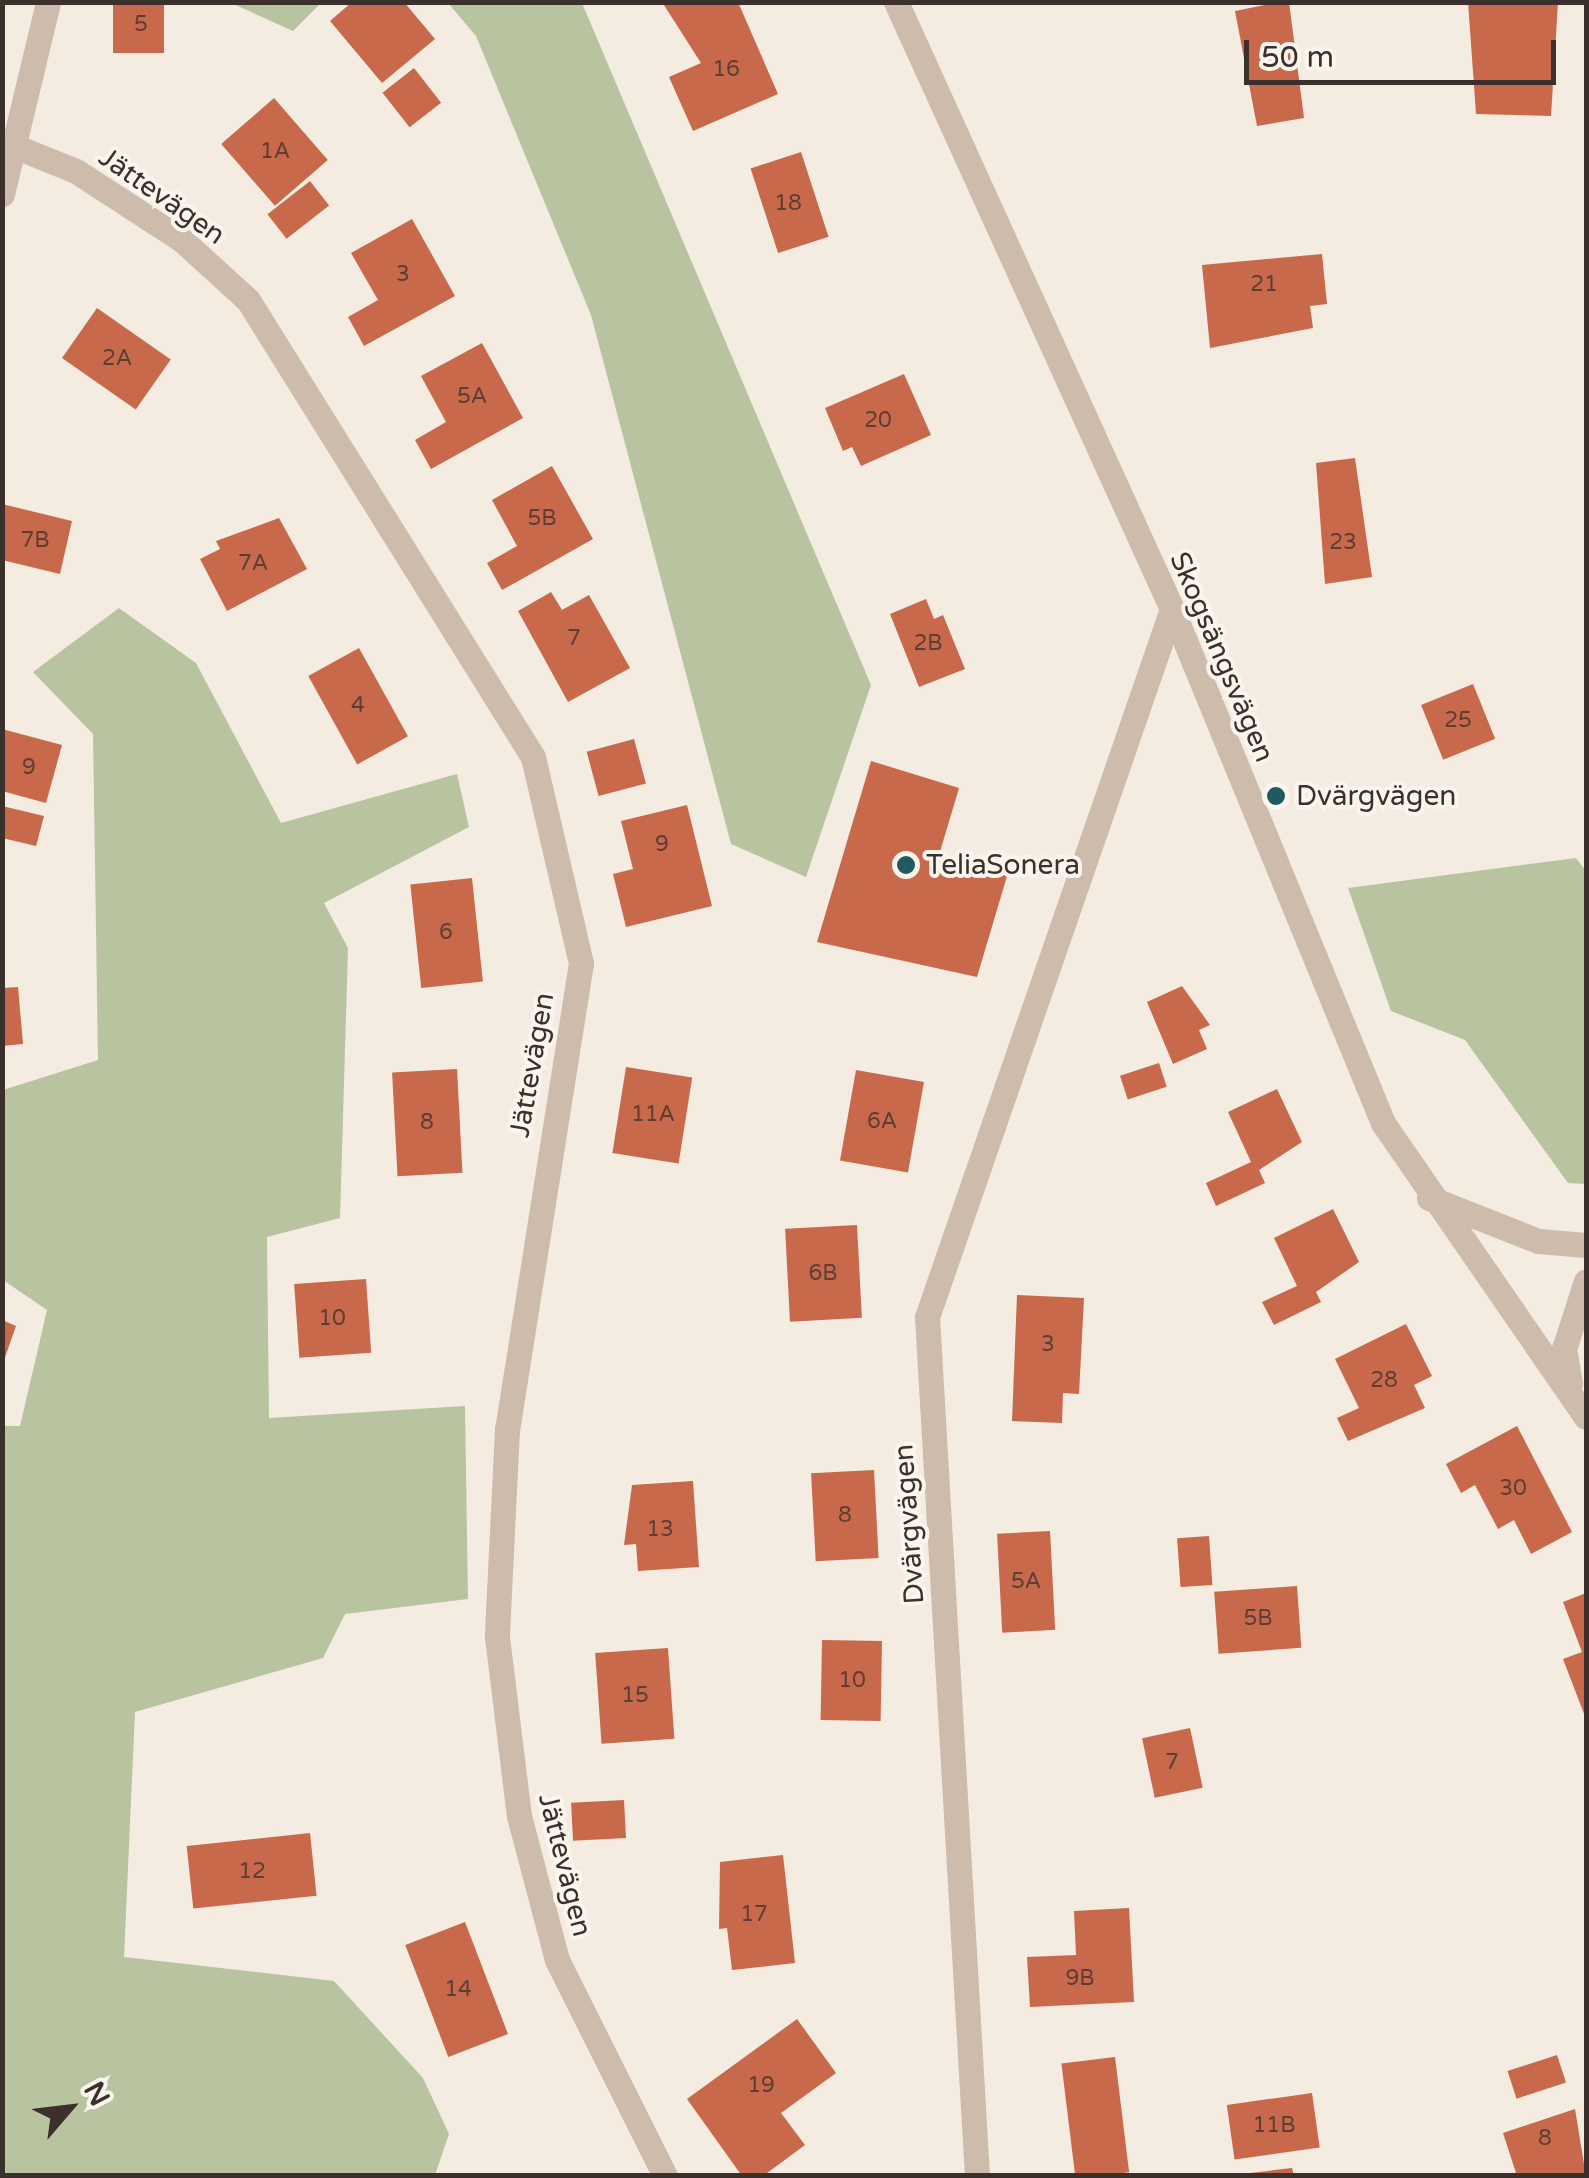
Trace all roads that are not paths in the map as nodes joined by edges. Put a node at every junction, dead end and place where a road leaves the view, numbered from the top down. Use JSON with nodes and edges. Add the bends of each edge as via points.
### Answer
{"nodes":[{"id":1,"x":48,"y":2,"type":"edge"},
{"id":2,"x":896,"y":2,"type":"edge"},
{"id":3,"x":14,"y":146,"type":"junction"},
{"id":4,"x":2,"y":194,"type":"edge"},
{"id":5,"x":1172,"y":609,"type":"junction"},
{"id":6,"x":1429,"y":1198,"type":"junction"},
{"id":7,"x":1586,"y":1245,"type":"edge"},
{"id":8,"x":1586,"y":1281,"type":"edge"},
{"id":9,"x":1572,"y":1393,"type":"junction"},
{"id":10,"x":1586,"y":1416,"type":"edge"},
{"id":11,"x":665,"y":2176,"type":"edge"},
{"id":12,"x":977,"y":2176,"type":"edge"}],
"edges":[{"from":1,"to":3,"type":"street"},
{"from":2,"to":5,"type":"street","name":"Skogsängsvägen"},
{"from":3,"to":4,"type":"street"},
{"from":3,"to":11,"type":"street","name":"Jättevägen","via":[[76,171],[182,240],[248,300],[533,757],[580,964],[507,1429],[497,1637],[519,1816],[557,1960]]},
{"from":5,"to":6,"type":"street","name":"Skogsängsvägen","via":[[1329,1000]]},
{"from":5,"to":12,"type":"street","name":"Dvärgvägen","via":[[926,1317]]},
{"from":6,"to":7,"type":"street","via":[[1538,1240]]},
{"from":6,"to":9,"type":"street","name":"Skogsängsvägen"},
{"from":8,"to":9,"type":"street","via":[[1564,1349]]},
{"from":9,"to":10,"type":"street","name":"Skogsängsvägen"}]}
